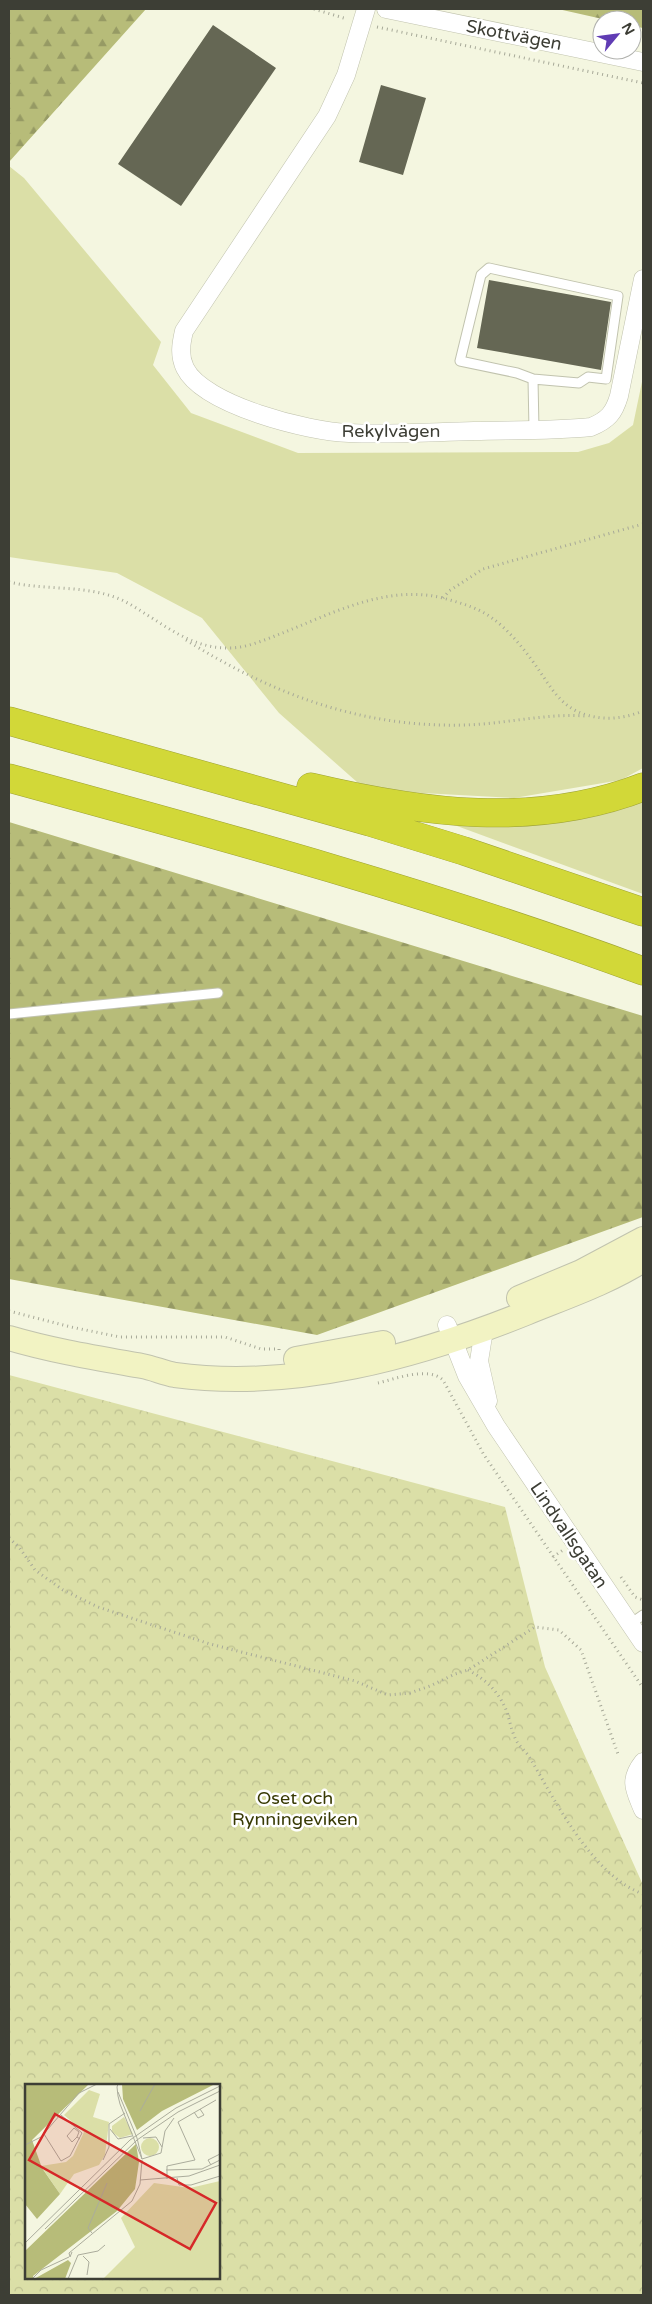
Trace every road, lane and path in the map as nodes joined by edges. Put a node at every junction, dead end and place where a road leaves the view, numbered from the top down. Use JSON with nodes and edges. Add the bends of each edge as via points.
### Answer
{"nodes":[{"id":1,"x":314,"y":9,"type":"edge"},
{"id":2,"x":386,"y":9,"type":"edge"},
{"id":3,"x":364,"y":16,"type":"edge"},
{"id":4,"x":643,"y":62,"type":"edge"},
{"id":5,"x":643,"y":83,"type":"edge"},
{"id":6,"x":643,"y":279,"type":"edge"},
{"id":7,"x":533,"y":379,"type":"junction"},
{"id":8,"x":534,"y":430,"type":"junction"},
{"id":9,"x":643,"y":524,"type":"edge"},
{"id":10,"x":9,"y":582,"type":"edge"},
{"id":11,"x":443,"y":598,"type":"junction"},
{"id":12,"x":179,"y":635,"type":"junction"},
{"id":13,"x":643,"y":710,"type":"edge"},
{"id":14,"x":596,"y":717,"type":"junction"},
{"id":15,"x":12,"y":722,"type":"edge"},
{"id":16,"x":9,"y":778,"type":"edge"},
{"id":17,"x":643,"y":787,"type":"edge"},
{"id":18,"x":643,"y":912,"type":"edge"},
{"id":19,"x":643,"y":971,"type":"edge"},
{"id":20,"x":218,"y":993,"type":"dead end"},
{"id":21,"x":9,"y":1014,"type":"edge"},
{"id":22,"x":643,"y":1239,"type":"edge"},
{"id":23,"x":643,"y":1260,"type":"edge"},
{"id":24,"x":9,"y":1312,"type":"edge"},
{"id":25,"x":484,"y":1330,"type":"junction"},
{"id":26,"x":450,"y":1332,"type":"junction"},
{"id":27,"x":9,"y":1338,"type":"edge"},
{"id":28,"x":281,"y":1360,"type":"junction"},
{"id":29,"x":144,"y":1366,"type":"junction"},
{"id":30,"x":377,"y":1383,"type":"dead end"},
{"id":31,"x":496,"y":1426,"type":"junction"},
{"id":32,"x":9,"y":1538,"type":"edge"},
{"id":33,"x":637,"y":1619,"type":"edge"},
{"id":34,"x":643,"y":1643,"type":"edge"},
{"id":35,"x":468,"y":1670,"type":"junction"},
{"id":36,"x":643,"y":1688,"type":"edge"},
{"id":37,"x":619,"y":1757,"type":"dead end"},
{"id":38,"x":643,"y":1762,"type":"edge"},
{"id":39,"x":643,"y":1810,"type":"edge"},
{"id":40,"x":643,"y":1894,"type":"edge"}],
"edges":[{"from":1,"to":3,"type":"path"},
{"from":2,"to":4,"type":"street","name":"Skottvägen"},
{"from":3,"to":5,"type":"path"},
{"from":3,"to":8,"type":"street","name":"Rekylvägen","via":[[346,76],[327,116],[184,331],[180,350],[185,367],[195,382],[213,394],[283,422],[347,433]]},
{"from":6,"to":8,"type":"street","name":"Rekylvägen","via":[[614,413],[591,428]]},
{"from":7,"to":7,"type":"lane","via":[[580,383],[588,377],[606,378],[618,296],[489,268],[481,275],[460,361]]},
{"from":7,"to":8,"type":"lane"},
{"from":9,"to":11,"type":"path","via":[[483,569]]},
{"from":10,"to":12,"type":"path","via":[[99,593],[123,601]]},
{"from":11,"to":12,"type":"path","via":[[385,596],[252,644],[229,648],[203,645]]},
{"from":11,"to":14,"type":"path","via":[[492,618],[531,659],[552,691],[570,708]]},
{"from":12,"to":14,"type":"path","via":[[240,673],[281,692],[350,714],[440,726],[484,725],[563,716]]},
{"from":13,"to":14,"type":"path","via":[[626,716]]},
{"from":15,"to":17,"type":"highway","via":[[209,767],[448,811],[546,812],[595,803]]},
{"from":15,"to":18,"type":"highway","via":[[464,850]]},
{"from":16,"to":19,"type":"highway","via":[[354,874]]},
{"from":20,"to":21,"type":"lane"},
{"from":22,"to":26,"type":"street","via":[[581,1272]]},
{"from":23,"to":25,"type":"street","via":[[589,1288]]},
{"from":24,"to":28,"type":"path","via":[[120,1336],[231,1338],[261,1349],[279,1349]]},
{"from":25,"to":26,"type":"street"},
{"from":25,"to":31,"type":"street","name":"Lindvallsgatan","via":[[479,1361]]},
{"from":26,"to":28,"type":"street"},
{"from":26,"to":29,"type":"street","via":[[408,1353],[336,1370],[283,1376],[174,1375]]},
{"from":26,"to":31,"type":"street","name":"Lindvallsgatan","via":[[467,1376]]},
{"from":27,"to":29,"type":"street","via":[[52,1350]]},
{"from":28,"to":29,"type":"street"},
{"from":30,"to":36,"type":"path","via":[[419,1374],[436,1375],[443,1380],[484,1455]]},
{"from":31,"to":33,"type":"street","name":"Lindvallsgatan"},
{"from":32,"to":35,"type":"path","via":[[36,1570],[63,1590],[98,1607],[210,1644],[355,1681],[388,1694],[410,1693]]},
{"from":33,"to":34,"type":"street","name":"Lindvallsgatan"},
{"from":35,"to":37,"type":"path","via":[[535,1627],[559,1630],[580,1650]]},
{"from":35,"to":40,"type":"path","via":[[496,1692],[516,1741],[526,1751],[583,1841],[610,1873]]},
{"from":38,"to":39,"type":"street","via":[[636,1771],[633,1785]]}]}
